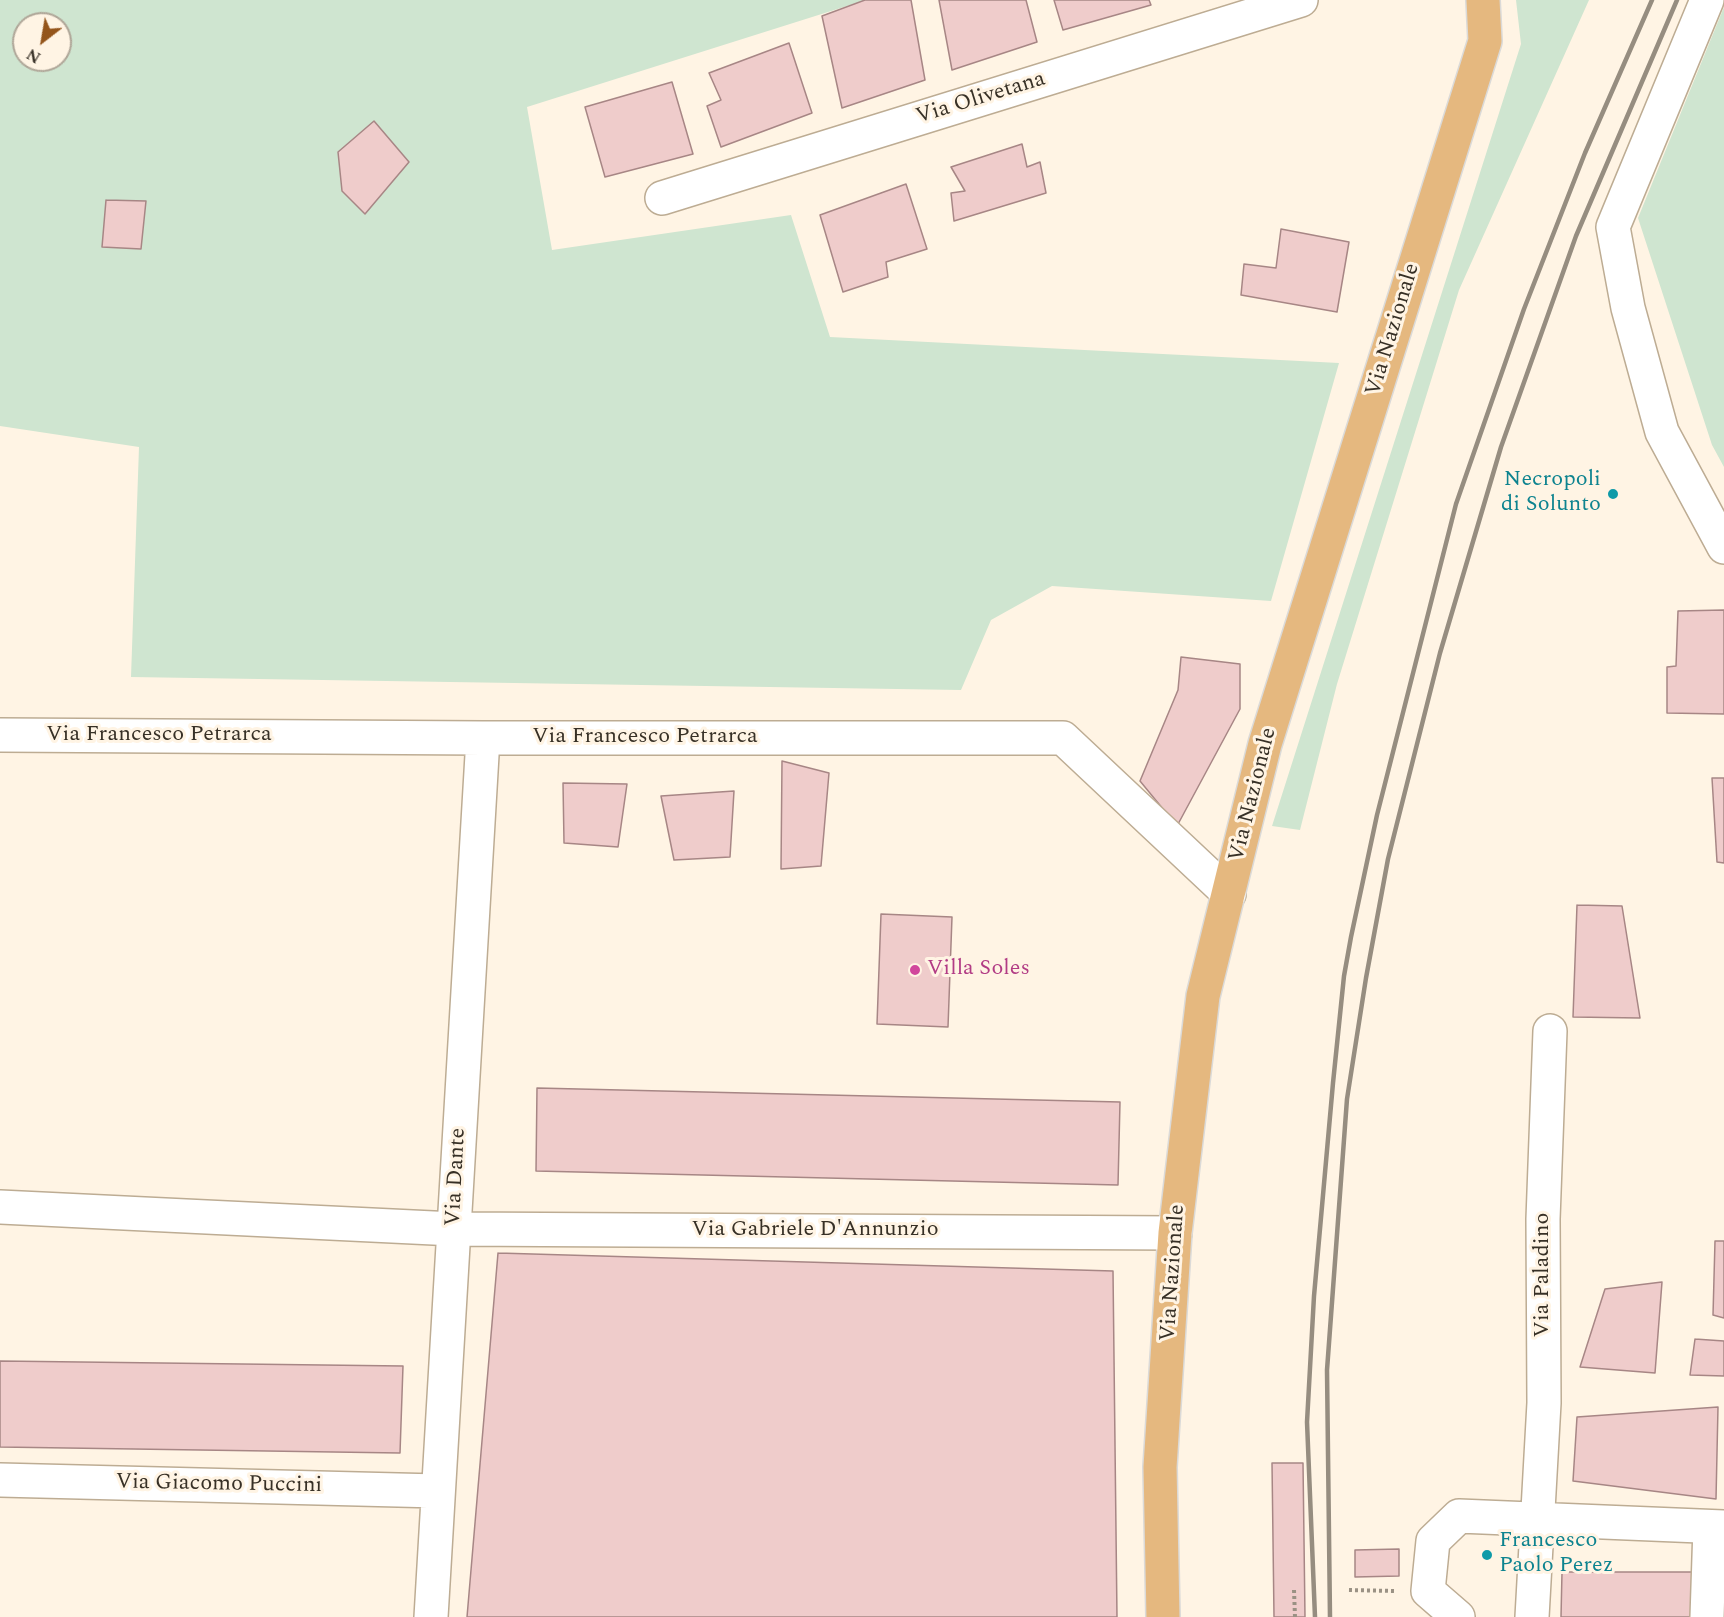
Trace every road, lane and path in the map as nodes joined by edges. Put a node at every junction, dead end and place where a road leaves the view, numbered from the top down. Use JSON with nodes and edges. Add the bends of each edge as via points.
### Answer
{"nodes":[{"id":1,"x":1301,"y":0,"type":"edge"},
{"id":2,"x":1483,"y":0,"type":"edge"},
{"id":3,"x":1707,"y":0,"type":"edge"},
{"id":4,"x":662,"y":198,"type":"dead end"},
{"id":5,"x":1724,"y":547,"type":"edge"},
{"id":6,"x":0,"y":735,"type":"edge"},
{"id":7,"x":483,"y":738,"type":"junction"},
{"id":8,"x":1229,"y":894,"type":"junction"},
{"id":9,"x":1550,"y":1030,"type":"dead end"},
{"id":10,"x":0,"y":1207,"type":"edge"},
{"id":11,"x":454,"y":1229,"type":"junction"},
{"id":12,"x":1175,"y":1233,"type":"junction"},
{"id":13,"x":0,"y":1480,"type":"edge"},
{"id":14,"x":438,"y":1491,"type":"junction"},
{"id":15,"x":1538,"y":1518,"type":"junction"},
{"id":16,"x":1717,"y":1527,"type":"edge"},
{"id":17,"x":1294,"y":1590,"type":"dead end"},
{"id":18,"x":1349,"y":1590,"type":"dead end"},
{"id":19,"x":1376,"y":1592,"type":"dead end"},
{"id":20,"x":431,"y":1617,"type":"edge"},
{"id":21,"x":1163,"y":1617,"type":"edge"},
{"id":22,"x":1296,"y":1617,"type":"edge"},
{"id":23,"x":1458,"y":1617,"type":"edge"},
{"id":24,"x":1532,"y":1617,"type":"edge"},
{"id":25,"x":1707,"y":1617,"type":"edge"}],
"edges":[{"from":1,"to":4,"type":"street","name":"Via Olivetana"},
{"from":2,"to":8,"type":"main road","name":"Via Nazionale","via":[[1485,41],[1265,744]]},
{"from":3,"to":5,"type":"street","via":[[1613,227],[1628,308],[1662,432]]},
{"from":6,"to":7,"type":"street","name":"Via Francesco Petrarca"},
{"from":7,"to":8,"type":"street","name":"Via Francesco Petrarca","via":[[1063,738]]},
{"from":7,"to":11,"type":"street","name":"Via Dante"},
{"from":8,"to":12,"type":"main road","name":"Via Nazionale","via":[[1203,996]]},
{"from":9,"to":15,"type":"street","name":"Via Paladino","via":[[1543,1219],[1544,1402]]},
{"from":10,"to":11,"type":"street","name":"Via Gabriele D'Annunzio"},
{"from":11,"to":12,"type":"street","name":"Via Gabriele D'Annunzio"},
{"from":11,"to":14,"type":"street","name":"Via Dante"},
{"from":12,"to":21,"type":"main road","name":"Via Nazionale","via":[[1160,1467]]},
{"from":13,"to":14,"type":"street","name":"Via Giacomo Puccini"},
{"from":14,"to":20,"type":"street","name":"Via Dante"},
{"from":15,"to":16,"type":"street"},
{"from":15,"to":23,"type":"street","via":[[1459,1516],[1433,1541],[1428,1591]]},
{"from":15,"to":24,"type":"street","name":"Via Paladino"},
{"from":16,"to":25,"type":"street"},
{"from":17,"to":22,"type":"path"},
{"from":18,"to":19,"type":"path"}]}
